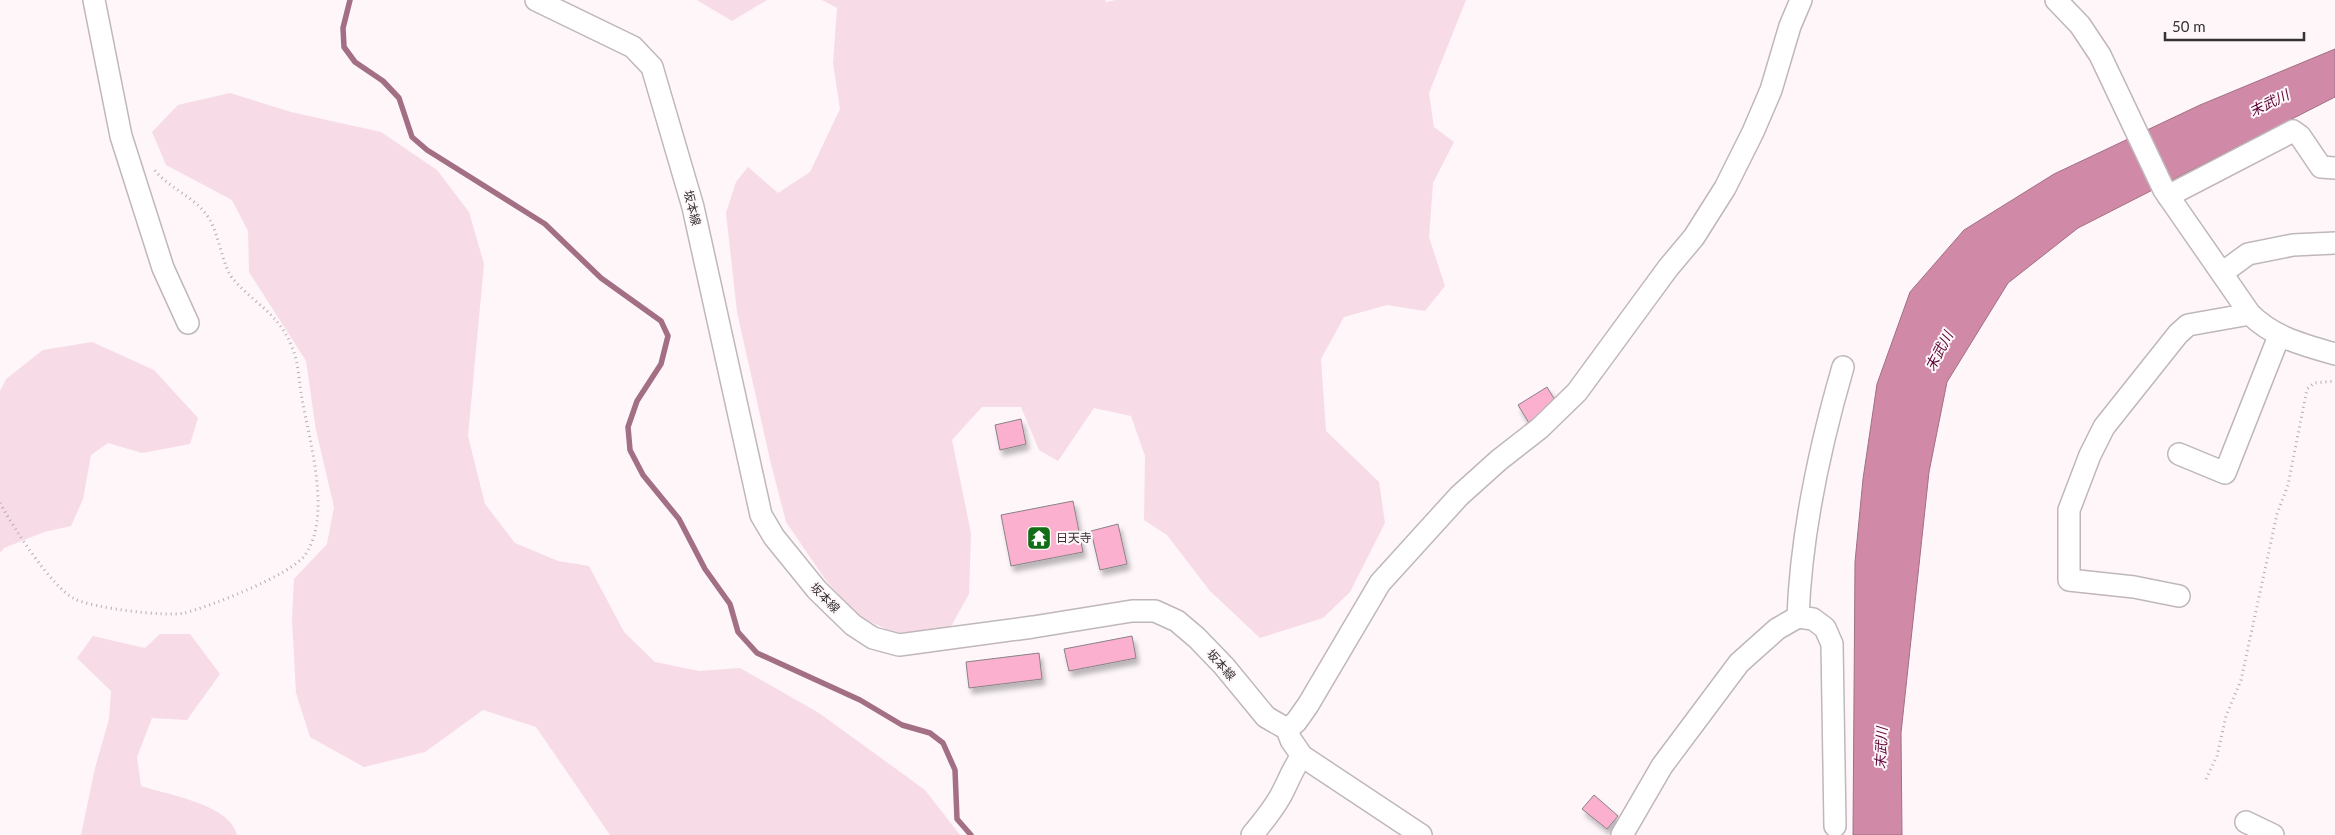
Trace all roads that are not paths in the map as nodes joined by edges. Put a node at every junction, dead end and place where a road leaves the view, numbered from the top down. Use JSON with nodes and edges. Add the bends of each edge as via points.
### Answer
{"nodes":[{"id":1,"x":94,"y":0,"type":"edge"},
{"id":2,"x":536,"y":0,"type":"edge"},
{"id":3,"x":1801,"y":0,"type":"edge"},
{"id":4,"x":2056,"y":0,"type":"edge"},
{"id":5,"x":2335,"y":168,"type":"edge"},
{"id":6,"x":2166,"y":193,"type":"junction"},
{"id":7,"x":2335,"y":243,"type":"edge"},
{"id":8,"x":2222,"y":272,"type":"junction"},
{"id":9,"x":2250,"y":314,"type":"junction"},
{"id":10,"x":188,"y":323,"type":"dead end"},
{"id":11,"x":2279,"y":336,"type":"junction"},
{"id":12,"x":2335,"y":354,"type":"edge"},
{"id":13,"x":1843,"y":368,"type":"dead end"},
{"id":14,"x":2179,"y":454,"type":"dead end"},
{"id":15,"x":2179,"y":596,"type":"dead end"},
{"id":16,"x":1798,"y":617,"type":"junction"},
{"id":17,"x":1287,"y":729,"type":"junction"},
{"id":18,"x":1302,"y":756,"type":"junction"},
{"id":19,"x":2246,"y":822,"type":"dead end"},
{"id":20,"x":1835,"y":826,"type":"dead end"},
{"id":21,"x":1252,"y":835,"type":"edge"},
{"id":22,"x":1421,"y":835,"type":"edge"},
{"id":23,"x":1622,"y":835,"type":"edge"},
{"id":24,"x":2273,"y":835,"type":"edge"}],
"edges":[{"from":1,"to":10,"type":"street","via":[[121,136],[163,268]]},
{"from":2,"to":17,"type":"street","name":"坂本線","via":[[633,47],[652,67],[692,207],[761,515],[774,537],[817,590],[853,625],[873,638],[899,645],[1132,610],[1155,611],[1177,622],[1197,638],[1266,717]]},
{"from":3,"to":17,"type":"street","via":[[1771,90],[1753,132],[1725,188],[1694,237],[1577,392],[1540,428],[1459,496],[1380,583],[1308,705]]},
{"from":4,"to":6,"type":"street","via":[[2080,25],[2100,55]]},
{"from":5,"to":6,"type":"street","via":[[2321,167],[2294,131]]},
{"from":6,"to":8,"type":"street"},
{"from":7,"to":8,"type":"street","via":[[2292,244],[2248,254]]},
{"from":8,"to":9,"type":"street"},
{"from":9,"to":11,"type":"street","via":[[2264,328]]},
{"from":9,"to":15,"type":"street","via":[[2188,325],[2178,334],[2104,427],[2069,510],[2069,580]]},
{"from":11,"to":12,"type":"street"},
{"from":11,"to":14,"type":"street","via":[[2224,473]]},
{"from":13,"to":16,"type":"street","via":[[1808,524]]},
{"from":16,"to":20,"type":"street","via":[[1813,619],[1825,628],[1832,644]]},
{"from":16,"to":23,"type":"street","via":[[1777,629],[1739,663],[1662,766]]},
{"from":17,"to":18,"type":"street"},
{"from":18,"to":21,"type":"street","via":[[1292,768],[1268,816]]},
{"from":18,"to":22,"type":"street"},
{"from":19,"to":24,"type":"street"}]}
